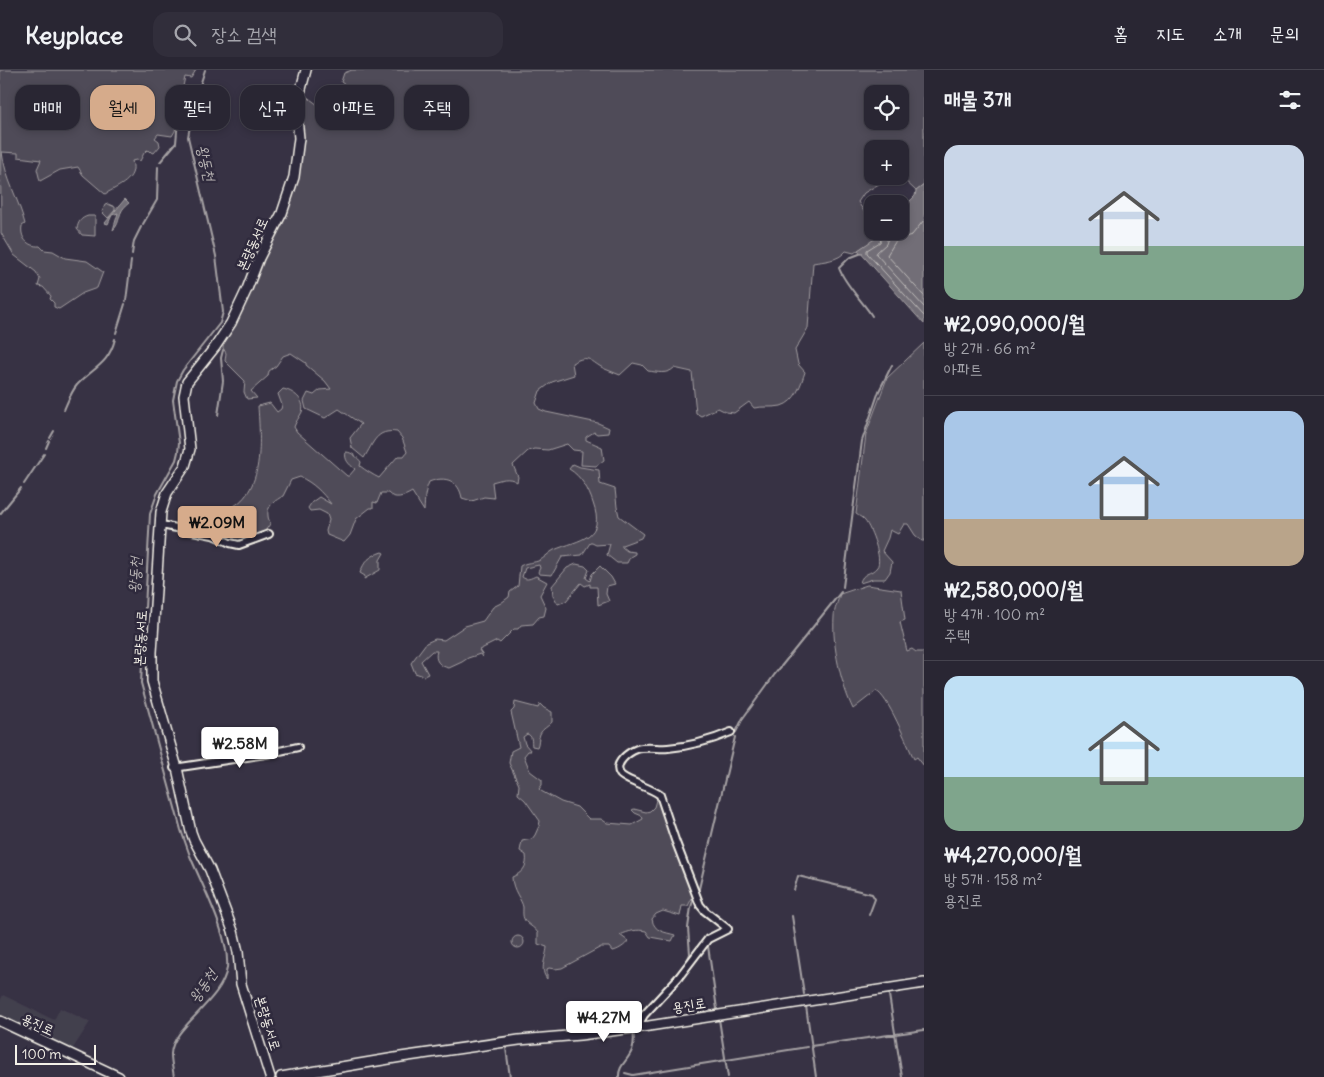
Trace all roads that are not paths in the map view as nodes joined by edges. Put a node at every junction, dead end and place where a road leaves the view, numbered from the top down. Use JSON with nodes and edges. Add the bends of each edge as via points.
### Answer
{"nodes":[{"id":1,"x":306,"y":70,"type":"edge"},
{"id":2,"x":161,"y":525,"type":"junction"},
{"id":3,"x":269,"y":534,"type":"dead end"},
{"id":4,"x":731,"y":732,"type":"dead end"},
{"id":5,"x":298,"y":747,"type":"dead end"},
{"id":6,"x":175,"y":768,"type":"junction"},
{"id":7,"x":924,"y":983,"type":"edge"},
{"id":8,"x":0,"y":1021,"type":"edge"},
{"id":9,"x":637,"y":1027,"type":"junction"},
{"id":10,"x":120,"y":1077,"type":"edge"},
{"id":11,"x":270,"y":1077,"type":"edge"},
{"id":12,"x":281,"y":1077,"type":"edge"}],
"edges":[{"from":1,"to":2,"type":"street","name":"본량동서로","via":[[296,108],[299,138],[294,177],[282,213],[235,316],[187,382],[184,396],[190,449],[185,466],[167,493]]},
{"from":2,"to":3,"type":"street","via":[[214,535],[238,545]]},
{"from":2,"to":6,"type":"street","name":"본량동서로","via":[[152,682]]},
{"from":4,"to":9,"type":"street","via":[[718,739],[679,747],[636,750],[620,761],[618,767],[624,778],[660,795],[700,905],[728,929],[708,939]]},
{"from":5,"to":6,"type":"street"},
{"from":6,"to":11,"type":"street","name":"본량동서로","via":[[194,840],[210,870],[233,931],[241,984]]},
{"from":7,"to":9,"type":"street","name":"용진로"},
{"from":8,"to":10,"type":"street","name":"용진로"},
{"from":9,"to":12,"type":"street","name":"용진로","via":[[401,1057]]}]}
